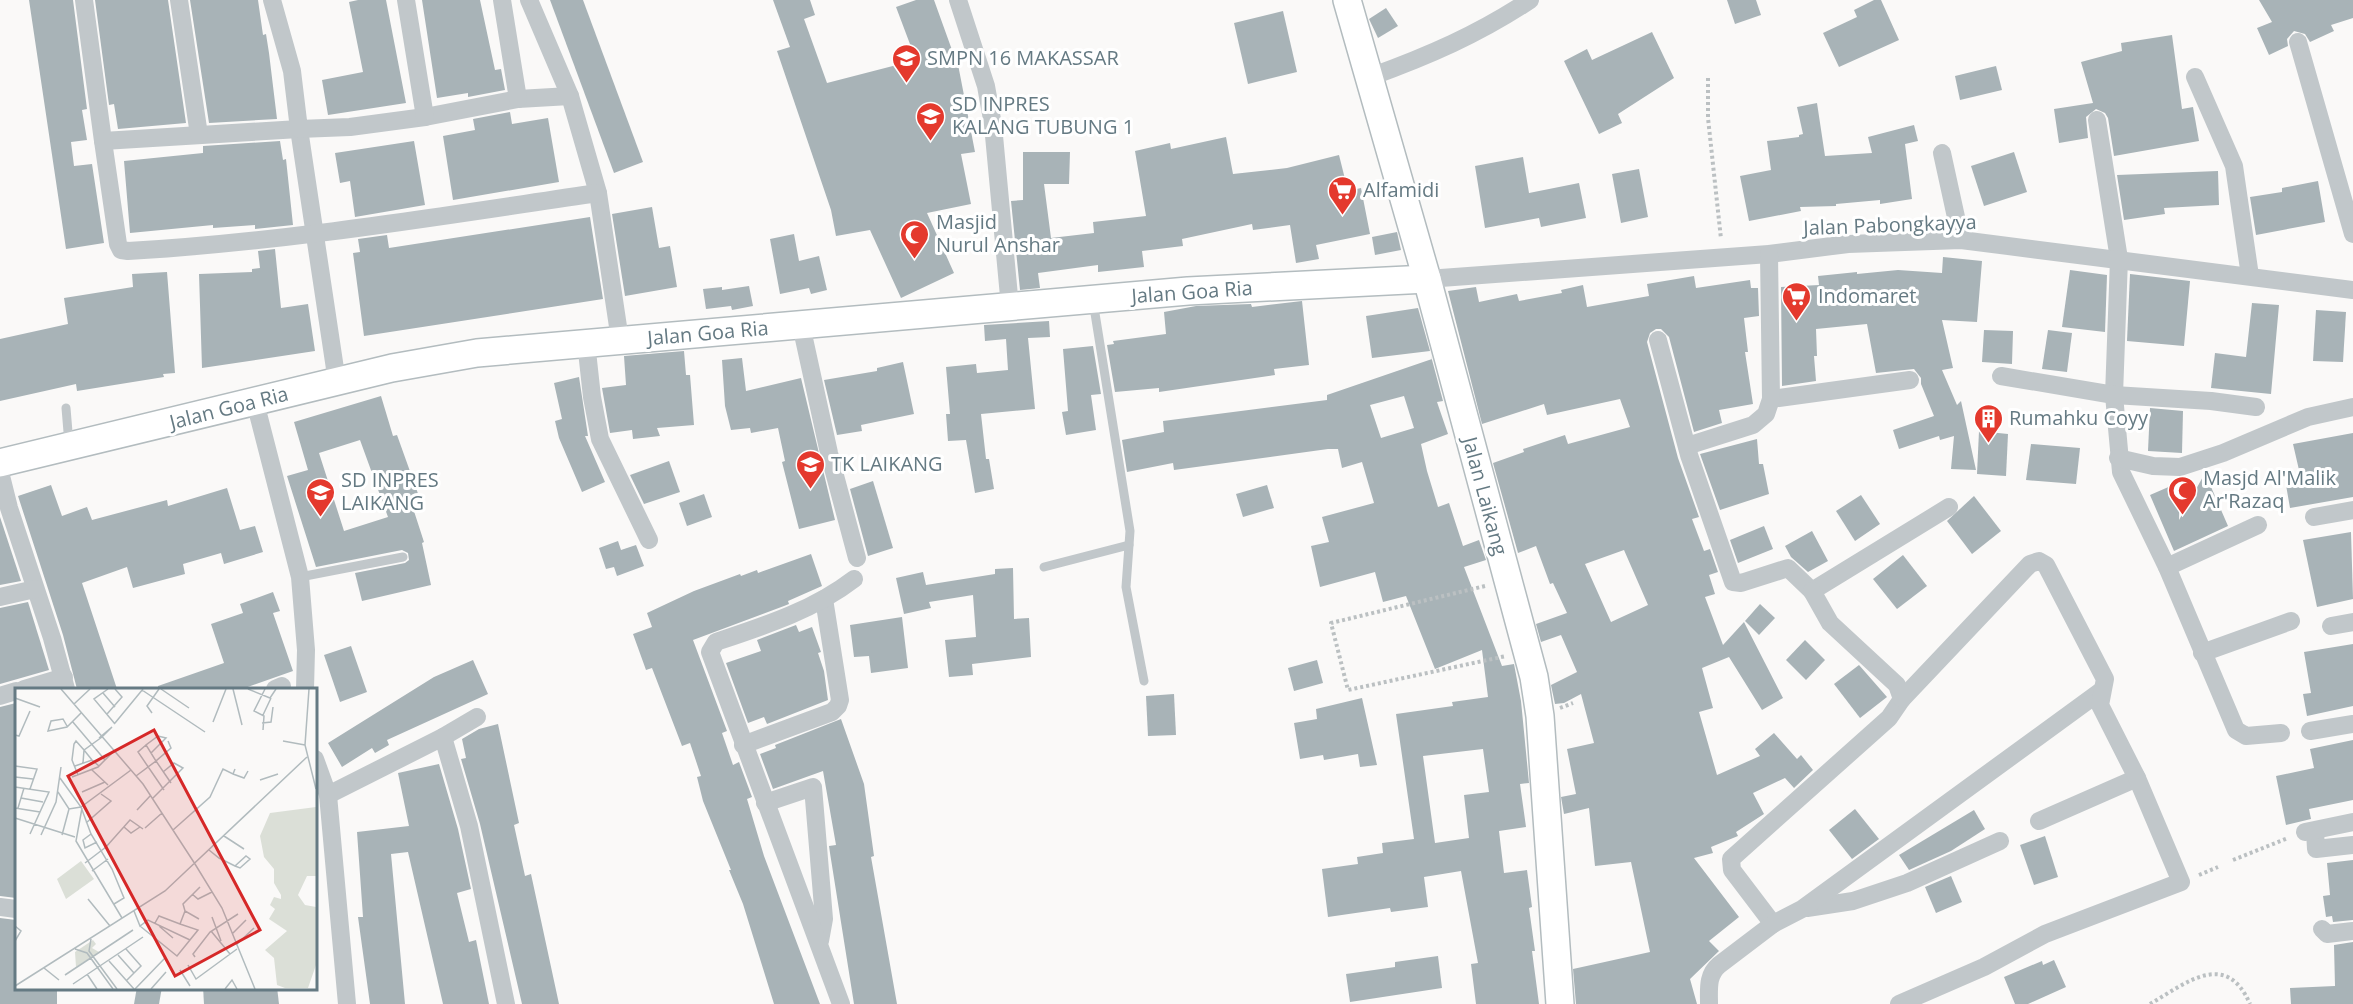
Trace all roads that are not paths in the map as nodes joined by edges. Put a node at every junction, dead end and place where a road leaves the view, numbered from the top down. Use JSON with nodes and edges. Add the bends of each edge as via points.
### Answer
{"nodes":[{"id":1,"x":84,"y":0,"type":"edge"},
{"id":2,"x":179,"y":0,"type":"edge"},
{"id":3,"x":272,"y":0,"type":"edge"},
{"id":4,"x":406,"y":0,"type":"edge"},
{"id":5,"x":502,"y":0,"type":"edge"},
{"id":6,"x":529,"y":0,"type":"edge"},
{"id":7,"x":958,"y":0,"type":"edge"},
{"id":8,"x":1347,"y":0,"type":"edge"},
{"id":9,"x":1530,"y":0,"type":"edge"},
{"id":10,"x":2298,"y":42,"type":"dead end"},
{"id":11,"x":1370,"y":77,"type":"junction"},
{"id":12,"x":2195,"y":77,"type":"dead end"},
{"id":13,"x":570,"y":96,"type":"junction"},
{"id":14,"x":519,"y":99,"type":"junction"},
{"id":15,"x":425,"y":117,"type":"junction"},
{"id":16,"x":2097,"y":120,"type":"dead end"},
{"id":17,"x":299,"y":129,"type":"junction"},
{"id":18,"x":199,"y":135,"type":"junction"},
{"id":19,"x":104,"y":141,"type":"junction"},
{"id":20,"x":1942,"y":153,"type":"dead end"},
{"id":21,"x":598,"y":193,"type":"junction"},
{"id":22,"x":2353,"y":234,"type":"edge"},
{"id":23,"x":314,"y":235,"type":"junction"},
{"id":24,"x":1961,"y":240,"type":"junction"},
{"id":25,"x":1768,"y":254,"type":"junction"},
{"id":26,"x":2119,"y":260,"type":"junction"},
{"id":27,"x":2250,"y":276,"type":"junction"},
{"id":28,"x":1427,"y":279,"type":"junction"},
{"id":29,"x":2353,"y":290,"type":"edge"},
{"id":30,"x":1092,"y":299,"type":"junction"},
{"id":31,"x":1010,"y":307,"type":"junction"},
{"id":32,"x":801,"y":325,"type":"junction"},
{"id":33,"x":620,"y":340,"type":"junction"},
{"id":34,"x":1658,"y":340,"type":"dead end"},
{"id":35,"x":586,"y":342,"type":"junction"},
{"id":36,"x":2001,"y":376,"type":"dead end"},
{"id":37,"x":1910,"y":380,"type":"dead end"},
{"id":38,"x":337,"y":382,"type":"junction"},
{"id":39,"x":2114,"y":395,"type":"junction"},
{"id":40,"x":1771,"y":399,"type":"junction"},
{"id":41,"x":255,"y":402,"type":"junction"},
{"id":42,"x":2353,"y":406,"type":"edge"},
{"id":43,"x":2256,"y":407,"type":"dead end"},
{"id":44,"x":66,"y":408,"type":"dead end"},
{"id":45,"x":1687,"y":446,"type":"junction"},
{"id":46,"x":69,"y":447,"type":"junction"},
{"id":47,"x":2118,"y":458,"type":"junction"},
{"id":48,"x":0,"y":464,"type":"edge"},
{"id":49,"x":0,"y":472,"type":"edge"},
{"id":50,"x":1949,"y":507,"type":"dead end"},
{"id":51,"x":2353,"y":510,"type":"edge"},
{"id":52,"x":2314,"y":517,"type":"dead end"},
{"id":53,"x":2258,"y":525,"type":"dead end"},
{"id":54,"x":649,"y":540,"type":"dead end"},
{"id":55,"x":1129,"y":545,"type":"junction"},
{"id":56,"x":403,"y":557,"type":"dead end"},
{"id":57,"x":857,"y":558,"type":"dead end"},
{"id":58,"x":1044,"y":567,"type":"dead end"},
{"id":59,"x":2167,"y":567,"type":"junction"},
{"id":60,"x":300,"y":578,"type":"junction"},
{"id":61,"x":854,"y":579,"type":"dead end"},
{"id":62,"x":35,"y":589,"type":"junction"},
{"id":63,"x":1812,"y":591,"type":"junction"},
{"id":64,"x":0,"y":597,"type":"edge"},
{"id":65,"x":824,"y":598,"type":"junction"},
{"id":66,"x":2291,"y":621,"type":"dead end"},
{"id":67,"x":2353,"y":621,"type":"edge"},
{"id":68,"x":2331,"y":626,"type":"dead end"},
{"id":69,"x":2202,"y":653,"type":"junction"},
{"id":70,"x":1144,"y":681,"type":"dead end"},
{"id":71,"x":65,"y":683,"type":"edge"},
{"id":72,"x":31,"y":688,"type":"edge"},
{"id":73,"x":304,"y":688,"type":"edge"},
{"id":74,"x":15,"y":691,"type":"edge"},
{"id":75,"x":2101,"y":691,"type":"junction"},
{"id":76,"x":0,"y":696,"type":"edge"},
{"id":77,"x":1902,"y":699,"type":"junction"},
{"id":78,"x":477,"y":717,"type":"dead end"},
{"id":79,"x":2353,"y":724,"type":"edge"},
{"id":80,"x":2310,"y":732,"type":"dead end"},
{"id":81,"x":2281,"y":733,"type":"dead end"},
{"id":82,"x":442,"y":737,"type":"junction"},
{"id":83,"x":743,"y":745,"type":"junction"},
{"id":84,"x":316,"y":762,"type":"edge"},
{"id":85,"x":2137,"y":778,"type":"junction"},
{"id":86,"x":328,"y":795,"type":"junction"},
{"id":87,"x":765,"y":803,"type":"junction"},
{"id":88,"x":2039,"y":821,"type":"dead end"},
{"id":89,"x":2353,"y":822,"type":"edge"},
{"id":90,"x":2000,"y":841,"type":"dead end"},
{"id":91,"x":2353,"y":844,"type":"edge"},
{"id":92,"x":0,"y":908,"type":"edge"},
{"id":93,"x":15,"y":909,"type":"edge"},
{"id":94,"x":1802,"y":909,"type":"junction"},
{"id":95,"x":1773,"y":924,"type":"junction"},
{"id":96,"x":2322,"y":929,"type":"dead end"},
{"id":97,"x":2353,"y":932,"type":"edge"},
{"id":98,"x":819,"y":943,"type":"junction"},
{"id":99,"x":347,"y":1004,"type":"edge"},
{"id":100,"x":506,"y":1004,"type":"edge"},
{"id":101,"x":841,"y":1004,"type":"edge"},
{"id":102,"x":1560,"y":1004,"type":"edge"},
{"id":103,"x":1709,"y":1004,"type":"edge"},
{"id":104,"x":1899,"y":1004,"type":"edge"}],
"edges":[{"from":1,"to":19,"type":"street"},
{"from":2,"to":18,"type":"street"},
{"from":3,"to":17,"type":"street","via":[[292,71]]},
{"from":4,"to":15,"type":"street"},
{"from":5,"to":14,"type":"street"},
{"from":6,"to":13,"type":"street"},
{"from":7,"to":31,"type":"street","via":[[986,86]]},
{"from":8,"to":11,"type":"main road","name":"Jalan Laikang"},
{"from":9,"to":11,"type":"street","via":[[1470,37]]},
{"from":10,"to":22,"type":"street"},
{"from":11,"to":28,"type":"main road","name":"Jalan Laikang"},
{"from":12,"to":27,"type":"street","via":[[2234,166]]},
{"from":13,"to":14,"type":"street"},
{"from":13,"to":21,"type":"street"},
{"from":14,"to":15,"type":"street"},
{"from":15,"to":17,"type":"street"},
{"from":16,"to":26,"type":"street"},
{"from":17,"to":18,"type":"street"},
{"from":17,"to":23,"type":"street"},
{"from":18,"to":19,"type":"street"},
{"from":19,"to":23,"type":"street","via":[[121,250],[230,245]]},
{"from":20,"to":24,"type":"street"},
{"from":21,"to":23,"type":"street"},
{"from":21,"to":33,"type":"street"},
{"from":23,"to":38,"type":"street"},
{"from":24,"to":25,"type":"street","name":"Jalan Pabongkayya","via":[[1848,244]]},
{"from":24,"to":26,"type":"street","name":"Jalan Pabongkayya"},
{"from":25,"to":28,"type":"street","name":"Jalan Pabongkayya"},
{"from":25,"to":40,"type":"street"},
{"from":26,"to":27,"type":"street","name":"Jalan Pabongkayya"},
{"from":26,"to":39,"type":"street"},
{"from":27,"to":29,"type":"street","name":"Jalan Pabongkayya"},
{"from":28,"to":30,"type":"main road","name":"Jalan Goa Ria"},
{"from":28,"to":102,"type":"main road","name":"Jalan Laikang","via":[[1534,677]]},
{"from":30,"to":31,"type":"main road","name":"Jalan Goa Ria"},
{"from":30,"to":55,"type":"lane","via":[[1130,531]]},
{"from":31,"to":32,"type":"main road","name":"Jalan Goa Ria"},
{"from":32,"to":33,"type":"main road","name":"Jalan Goa Ria"},
{"from":32,"to":57,"type":"street"},
{"from":33,"to":35,"type":"main road","name":"Jalan Goa Ria"},
{"from":34,"to":45,"type":"street"},
{"from":35,"to":38,"type":"main road","name":"Jalan Goa Ria","via":[[442,358]]},
{"from":35,"to":54,"type":"street","via":[[600,439]]},
{"from":36,"to":39,"type":"street"},
{"from":37,"to":40,"type":"street"},
{"from":38,"to":41,"type":"main road","name":"Jalan Goa Ria"},
{"from":39,"to":43,"type":"street"},
{"from":39,"to":47,"type":"street"},
{"from":40,"to":45,"type":"street","via":[[1767,414],[1753,425]]},
{"from":41,"to":46,"type":"main road","name":"Jalan Goa Ria"},
{"from":41,"to":60,"type":"street"},
{"from":42,"to":47,"type":"street","via":[[2308,417],[2180,467]]},
{"from":44,"to":46,"type":"lane"},
{"from":45,"to":63,"type":"street","via":[[1733,582],[1788,568]]},
{"from":46,"to":48,"type":"main road","name":"Jalan Goa Ria"},
{"from":47,"to":59,"type":"street","via":[[2126,485]]},
{"from":49,"to":62,"type":"street"},
{"from":50,"to":63,"type":"street"},
{"from":51,"to":52,"type":"street"},
{"from":53,"to":59,"type":"street"},
{"from":55,"to":58,"type":"lane"},
{"from":55,"to":70,"type":"lane","via":[[1126,587]]},
{"from":56,"to":60,"type":"lane"},
{"from":59,"to":69,"type":"street"},
{"from":60,"to":73,"type":"street","via":[[306,650]]},
{"from":61,"to":65,"type":"street"},
{"from":62,"to":64,"type":"street"},
{"from":62,"to":71,"type":"street"},
{"from":63,"to":77,"type":"street","via":[[1830,623],[1897,685]]},
{"from":65,"to":83,"type":"street","via":[[838,706],[832,712]]},
{"from":65,"to":83,"type":"street","via":[[764,627],[712,646],[710,652]]},
{"from":66,"to":69,"type":"street"},
{"from":67,"to":68,"type":"street"},
{"from":69,"to":81,"type":"street","via":[[2236,730],[2246,736]]},
{"from":71,"to":72,"type":"street"},
{"from":74,"to":76,"type":"street"},
{"from":75,"to":77,"type":"street","via":[[2105,679],[2046,565],[2039,561],[2030,564]]},
{"from":75,"to":85,"type":"street","via":[[2100,705]]},
{"from":75,"to":94,"type":"street"},
{"from":77,"to":95,"type":"street","via":[[1889,718],[1731,859],[1732,870]]},
{"from":78,"to":82,"type":"street"},
{"from":79,"to":80,"type":"street"},
{"from":82,"to":86,"type":"street"},
{"from":82,"to":100,"type":"street","via":[[469,826]]},
{"from":83,"to":87,"type":"street"},
{"from":84,"to":86,"type":"street"},
{"from":85,"to":88,"type":"street"},
{"from":85,"to":104,"type":"street","via":[[2181,882],[2045,934],[1984,968]]},
{"from":86,"to":99,"type":"street"},
{"from":87,"to":98,"type":"street"},
{"from":87,"to":98,"type":"street","via":[[813,787],[824,919]]},
{"from":89,"to":91,"type":"street","via":[[2310,831],[2316,849]]},
{"from":90,"to":94,"type":"street","via":[[1907,883],[1853,901]]},
{"from":92,"to":93,"type":"street"},
{"from":94,"to":95,"type":"street"},
{"from":95,"to":103,"type":"street","via":[[1712,972]]},
{"from":96,"to":97,"type":"street","via":[[2327,934]]},
{"from":98,"to":101,"type":"street"}]}
